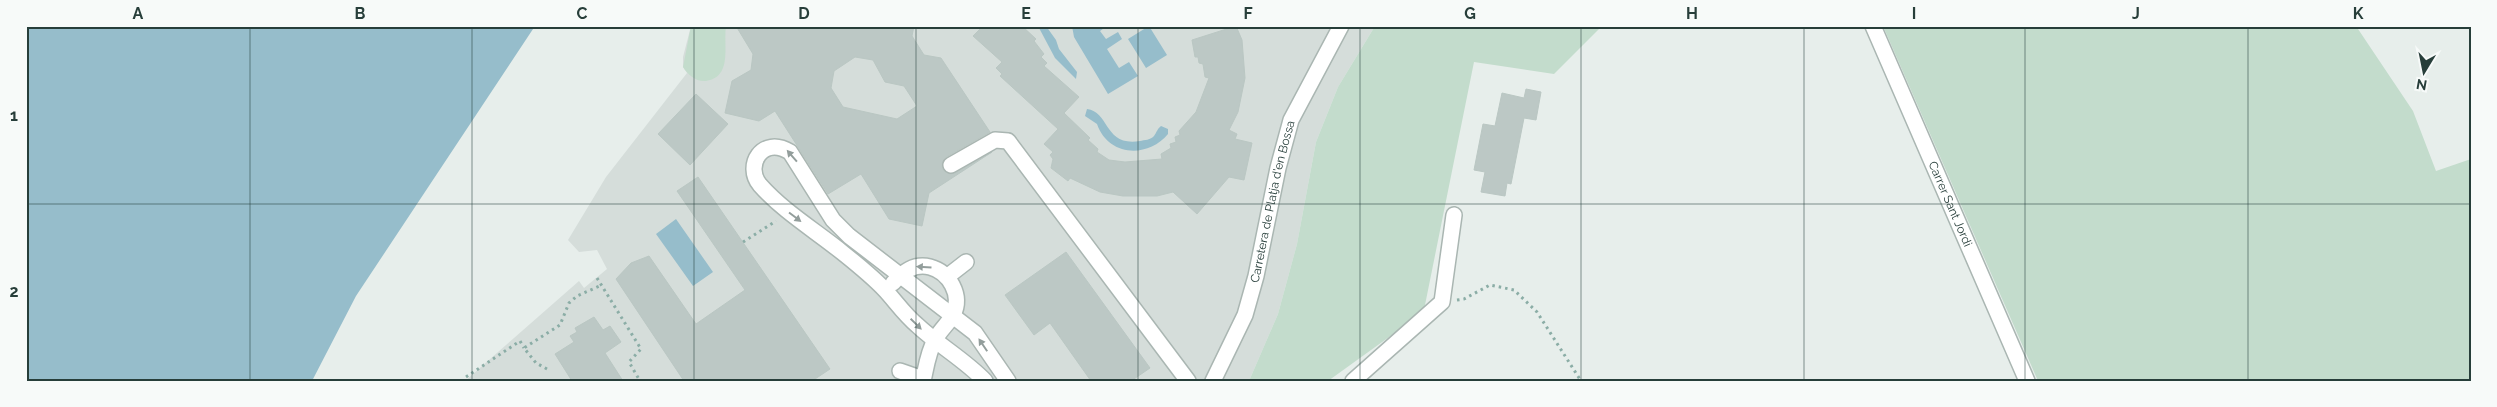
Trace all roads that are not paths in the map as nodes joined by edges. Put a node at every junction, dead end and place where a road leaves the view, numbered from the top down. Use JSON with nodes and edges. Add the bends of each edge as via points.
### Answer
{"nodes":[{"id":1,"x":1341,"y":26,"type":"edge"},
{"id":2,"x":1873,"y":26,"type":"edge"},
{"id":3,"x":951,"y":165,"type":"dead end"},
{"id":4,"x":1454,"y":215,"type":"dead end"},
{"id":5,"x":966,"y":262,"type":"dead end"},
{"id":6,"x":900,"y":276,"type":"junction"},
{"id":7,"x":948,"y":276,"type":"junction"},
{"id":8,"x":886,"y":291,"type":"junction"},
{"id":9,"x":953,"y":314,"type":"junction"},
{"id":10,"x":934,"y":340,"type":"junction"},
{"id":11,"x":900,"y":371,"type":"dead end"},
{"id":12,"x":923,"y":380,"type":"edge"},
{"id":13,"x":985,"y":381,"type":"edge"},
{"id":14,"x":1008,"y":381,"type":"edge"},
{"id":15,"x":1188,"y":381,"type":"edge"},
{"id":16,"x":1213,"y":381,"type":"edge"},
{"id":17,"x":1353,"y":381,"type":"edge"},
{"id":18,"x":2027,"y":381,"type":"edge"}],
"edges":[{"from":1,"to":16,"type":"street","name":"Carretera de Platja d'en Bossa","via":[[1291,120],[1245,315]]},
{"from":2,"to":18,"type":"street","name":"Carrer Sant Jordi"},
{"from":3,"to":15,"type":"street","via":[[995,140],[1008,141]]},
{"from":4,"to":17,"type":"street","via":[[1442,302]]},
{"from":5,"to":7,"type":"street"},
{"from":7,"to":6,"type":"street","one_way":true,"via":[[939,269],[926,266],[913,266]]},
{"from":6,"to":8,"type":"street"},
{"from":6,"to":8,"type":"street","one_way":true,"via":[[833,220],[790,152],[780,146],[769,147],[756,157],[754,170],[759,184]]},
{"from":6,"to":9,"type":"street"},
{"from":7,"to":9,"type":"street","via":[[954,290]]},
{"from":8,"to":10,"type":"street","one_way":true},
{"from":9,"to":10,"type":"street"},
{"from":14,"to":9,"type":"street","one_way":true,"via":[[975,333]]},
{"from":10,"to":12,"type":"street"},
{"from":10,"to":13,"type":"street"},
{"from":11,"to":12,"type":"street"}]}
